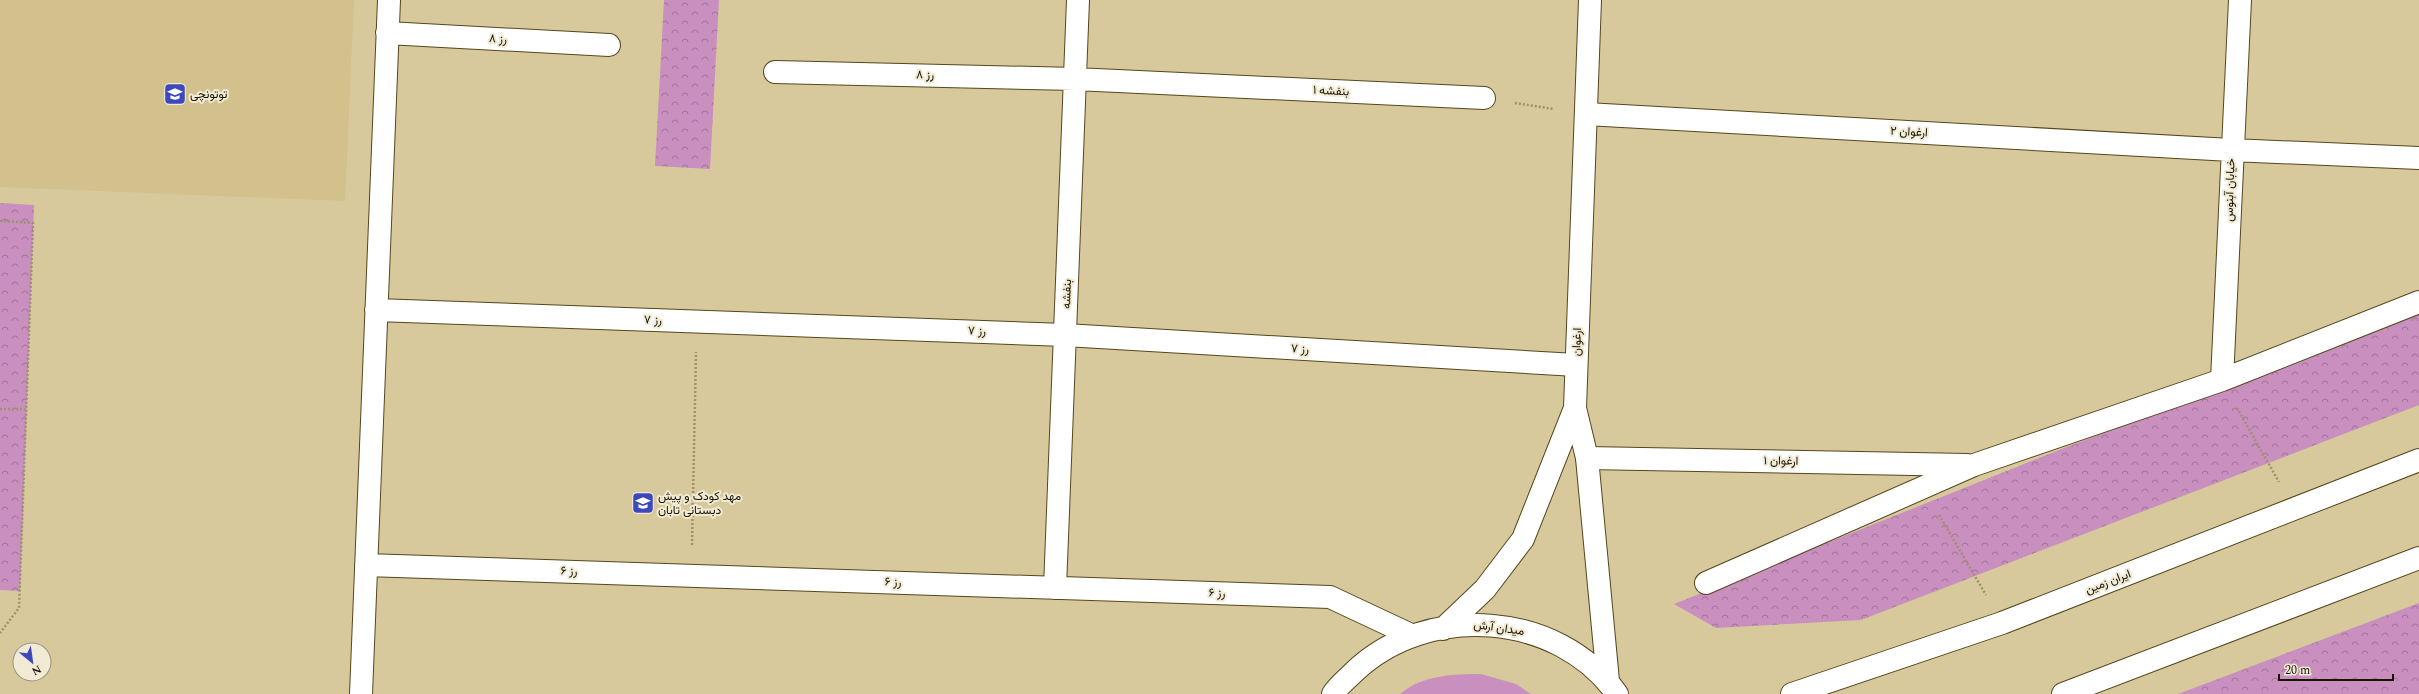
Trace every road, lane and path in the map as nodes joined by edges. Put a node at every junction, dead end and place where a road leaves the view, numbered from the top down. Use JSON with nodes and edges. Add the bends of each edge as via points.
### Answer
{"nodes":[{"id":1,"x":388,"y":0,"type":"edge"},
{"id":2,"x":1078,"y":0,"type":"edge"},
{"id":3,"x":1590,"y":0,"type":"edge"},
{"id":4,"x":2240,"y":0,"type":"edge"},
{"id":5,"x":387,"y":33,"type":"junction"},
{"id":6,"x":609,"y":45,"type":"dead end"},
{"id":7,"x":775,"y":72,"type":"dead end"},
{"id":8,"x":1075,"y":79,"type":"junction"},
{"id":9,"x":1484,"y":98,"type":"joint"},
{"id":10,"x":1586,"y":114,"type":"junction"},
{"id":11,"x":2231,"y":150,"type":"junction"},
{"id":12,"x":2419,"y":158,"type":"edge"},
{"id":13,"x":0,"y":221,"type":"edge"},
{"id":14,"x":2419,"y":302,"type":"edge"},
{"id":15,"x":376,"y":310,"type":"junction"},
{"id":16,"x":697,"y":322,"type":"junction"},
{"id":17,"x":1066,"y":335,"type":"junction"},
{"id":18,"x":1576,"y":365,"type":"junction"},
{"id":19,"x":2222,"y":380,"type":"junction"},
{"id":20,"x":1575,"y":408,"type":"junction"},
{"id":21,"x":0,"y":409,"type":"edge"},
{"id":22,"x":25,"y":409,"type":"junction"},
{"id":23,"x":1587,"y":458,"type":"junction"},
{"id":24,"x":2419,"y":460,"type":"edge"},
{"id":25,"x":1974,"y":465,"type":"junction"},
{"id":26,"x":1924,"y":488,"type":"junction"},
{"id":27,"x":2294,"y":509,"type":"junction"},
{"id":28,"x":2419,"y":558,"type":"edge"},
{"id":29,"x":366,"y":565,"type":"junction"},
{"id":30,"x":692,"y":575,"type":"junction"},
{"id":31,"x":1706,"y":583,"type":"dead end"},
{"id":32,"x":1056,"y":588,"type":"junction"},
{"id":33,"x":2002,"y":624,"type":"junction"},
{"id":34,"x":1443,"y":629,"type":"junction"},
{"id":35,"x":0,"y":633,"type":"edge"},
{"id":36,"x":1411,"y":635,"type":"junction"},
{"id":37,"x":1613,"y":688,"type":"edge"},
{"id":38,"x":361,"y":694,"type":"edge"},
{"id":39,"x":1333,"y":694,"type":"edge"},
{"id":40,"x":1792,"y":694,"type":"edge"},
{"id":41,"x":2063,"y":694,"type":"edge"}],
"edges":[{"from":1,"to":5,"type":"street"},
{"from":2,"to":8,"type":"street","name":"بنفشه"},
{"from":3,"to":10,"type":"street","name":"ارغوان"},
{"from":4,"to":11,"type":"street","name":"خیابان آبنوس"},
{"from":5,"to":6,"type":"street","name":"رز ۸"},
{"from":5,"to":15,"type":"street"},
{"from":7,"to":8,"type":"street","name":"رز ۸"},
{"from":8,"to":9,"type":"street","name":"بنفشه ۱"},
{"from":8,"to":17,"type":"street","name":"بنفشه"},
{"from":9,"to":10,"type":"path"},
{"from":10,"to":11,"type":"street","name":"ارغوان ۲"},
{"from":10,"to":18,"type":"street","name":"ارغوان"},
{"from":11,"to":12,"type":"street","name":"ارغوان ۲"},
{"from":11,"to":19,"type":"street","name":"خیابان آبنوس"},
{"from":13,"to":22,"type":"path","via":[[33,223]]},
{"from":14,"to":19,"type":"street"},
{"from":15,"to":16,"type":"street","name":"رز ۷"},
{"from":15,"to":29,"type":"street"},
{"from":16,"to":17,"type":"street","name":"رز ۷"},
{"from":16,"to":30,"type":"path"},
{"from":17,"to":18,"type":"street","name":"رز ۷"},
{"from":17,"to":32,"type":"street","name":"بنفشه"},
{"from":18,"to":20,"type":"street","name":"ارغوان"},
{"from":19,"to":25,"type":"street"},
{"from":19,"to":27,"type":"path"},
{"from":20,"to":23,"type":"street","name":"ارغوان"},
{"from":20,"to":34,"type":"street","via":[[1523,539],[1485,589]]},
{"from":21,"to":22,"type":"path"},
{"from":22,"to":35,"type":"path","via":[[19,608]]},
{"from":23,"to":25,"type":"street","name":"ارغوان ۱"},
{"from":23,"to":37,"type":"street","name":"ارغوان"},
{"from":24,"to":27,"type":"street","name":"ایران زمین"},
{"from":25,"to":26,"type":"street"},
{"from":26,"to":31,"type":"street"},
{"from":26,"to":33,"type":"path"},
{"from":27,"to":33,"type":"street","name":"ایران زمین"},
{"from":28,"to":41,"type":"street"},
{"from":29,"to":30,"type":"street","name":"رز ۶"},
{"from":29,"to":38,"type":"street"},
{"from":30,"to":32,"type":"street","name":"رز ۶"},
{"from":32,"to":36,"type":"street","name":"رز ۶","via":[[1330,597]]},
{"from":33,"to":40,"type":"street","name":"ایران زمین"},
{"from":34,"to":36,"type":"street","name":"میدان آرش"},
{"from":34,"to":37,"type":"street","name":"میدان آرش","via":[[1468,624],[1526,630],[1579,656]]},
{"from":36,"to":39,"type":"street","name":"میدان آرش","via":[[1369,658]]}]}
